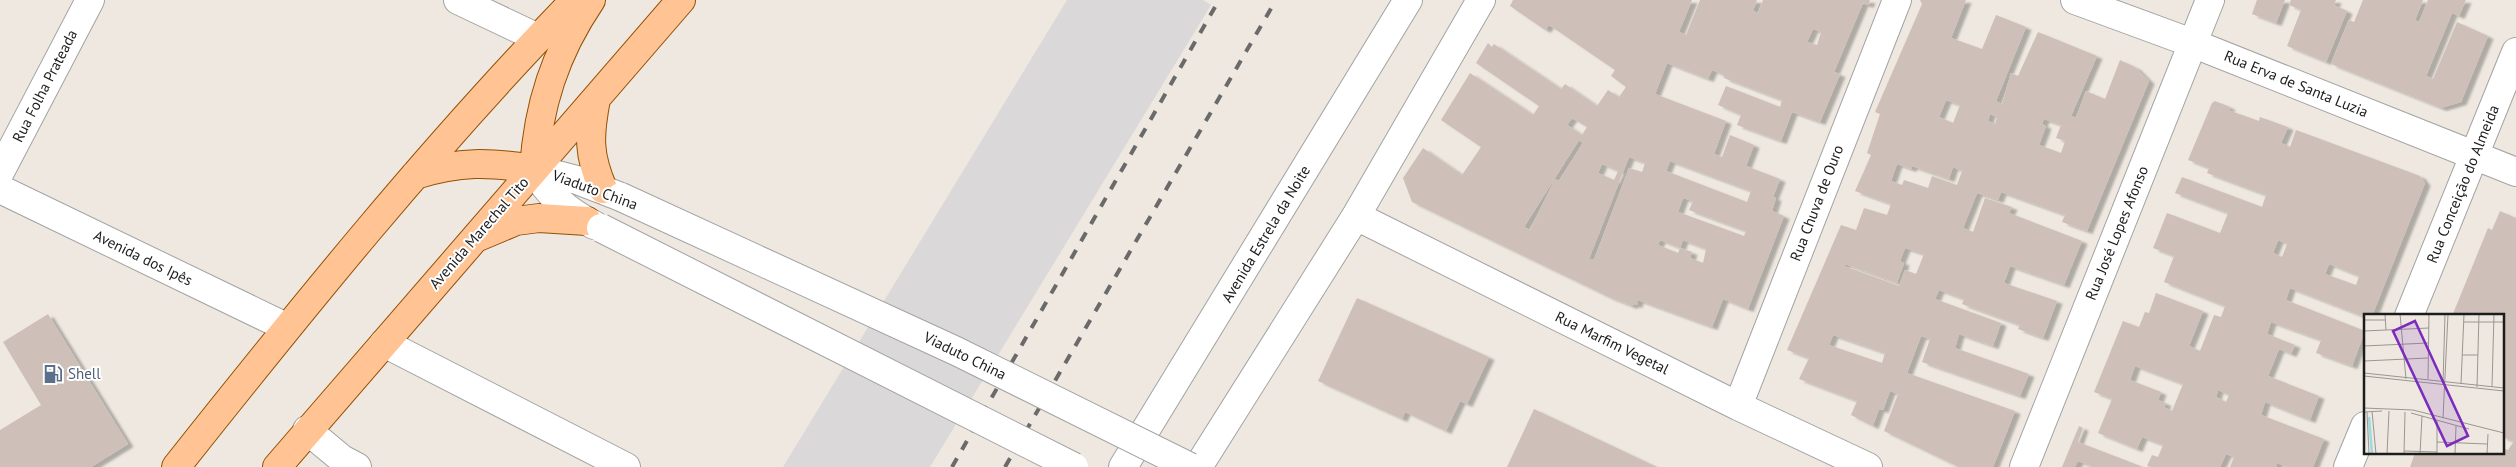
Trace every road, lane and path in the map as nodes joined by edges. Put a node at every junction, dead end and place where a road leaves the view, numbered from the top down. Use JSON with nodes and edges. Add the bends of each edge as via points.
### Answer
{"nodes":[{"id":1,"x":90,"y":0,"type":"edge"},
{"id":2,"x":458,"y":0,"type":"edge"},
{"id":3,"x":575,"y":0,"type":"edge"},
{"id":4,"x":590,"y":0,"type":"edge"},
{"id":5,"x":682,"y":0,"type":"edge"},
{"id":6,"x":1408,"y":0,"type":"edge"},
{"id":7,"x":1481,"y":0,"type":"edge"},
{"id":8,"x":1897,"y":0,"type":"edge"},
{"id":9,"x":2075,"y":0,"type":"edge"},
{"id":10,"x":2210,"y":0,"type":"edge"},
{"id":11,"x":538,"y":38,"type":"junction"},
{"id":12,"x":2192,"y":43,"type":"junction"},
{"id":13,"x":2516,"y":52,"type":"edge"},
{"id":14,"x":596,"y":99,"type":"junction"},
{"id":15,"x":2474,"y":156,"type":"junction"},
{"id":16,"x":534,"y":169,"type":"junction"},
{"id":17,"x":0,"y":172,"type":"edge"},
{"id":18,"x":2516,"y":172,"type":"edge"},
{"id":19,"x":415,"y":175,"type":"junction"},
{"id":20,"x":0,"y":189,"type":"edge"},
{"id":21,"x":612,"y":193,"type":"junction"},
{"id":22,"x":1356,"y":216,"type":"junction"},
{"id":23,"x":594,"y":225,"type":"junction"},
{"id":24,"x":474,"y":238,"type":"junction"},
{"id":25,"x":2411,"y":314,"type":"edge"},
{"id":26,"x":286,"y":327,"type":"junction"},
{"id":27,"x":384,"y":343,"type":"junction"},
{"id":28,"x":1738,"y":406,"type":"junction"},
{"id":29,"x":2364,"y":428,"type":"edge"},
{"id":30,"x":307,"y":430,"type":"junction"},
{"id":31,"x":285,"y":464,"type":"edge"},
{"id":32,"x":1864,"y":466,"type":"edge"},
{"id":33,"x":176,"y":467,"type":"edge"},
{"id":34,"x":357,"y":467,"type":"edge"},
{"id":35,"x":626,"y":467,"type":"edge"},
{"id":36,"x":1074,"y":467,"type":"edge"},
{"id":37,"x":1123,"y":467,"type":"edge"},
{"id":38,"x":1190,"y":467,"type":"edge"},
{"id":39,"x":1198,"y":467,"type":"edge"},
{"id":40,"x":2024,"y":467,"type":"edge"},
{"id":41,"x":2348,"y":467,"type":"edge"}],
"edges":[{"from":1,"to":17,"type":"street","name":"Rua Folha Prateada"},
{"from":2,"to":11,"type":"street"},
{"from":3,"to":11,"type":"main road"},
{"from":4,"to":16,"type":"main road","via":[[549,83],[537,129]]},
{"from":5,"to":14,"type":"main road","name":"Avenida Marechal Tito"},
{"from":6,"to":37,"type":"street","name":"Avenida Estrela da Noite"},
{"from":7,"to":22,"type":"street"},
{"from":8,"to":28,"type":"street","name":"Rua Chuva de Ouro"},
{"from":9,"to":12,"type":"street","name":"Rua Erva de Santa Luzia"},
{"from":10,"to":12,"type":"street","name":"Rua José Lopes Afonso"},
{"from":11,"to":19,"type":"main road"},
{"from":12,"to":15,"type":"street","name":"Rua Erva de Santa Luzia"},
{"from":12,"to":40,"type":"street","name":"Rua José Lopes Afonso"},
{"from":13,"to":15,"type":"street","name":"Rua Conceição do Almeida"},
{"from":14,"to":16,"type":"main road","name":"Avenida Marechal Tito"},
{"from":14,"to":21,"type":"main road","via":[[590,132],[592,166]]},
{"from":15,"to":18,"type":"street","name":"Rua Erva de Santa Luzia"},
{"from":15,"to":25,"type":"street","name":"Rua Conceição do Almeida"},
{"from":16,"to":19,"type":"main road","via":[[474,163],[445,166]]},
{"from":16,"to":21,"type":"street","name":"Viaduto China"},
{"from":16,"to":23,"type":"street","name":"Viaduto China","via":[[556,201]]},
{"from":16,"to":24,"type":"main road","name":"Avenida Marechal Tito"},
{"from":19,"to":26,"type":"main road"},
{"from":20,"to":26,"type":"street","name":"Avenida dos Ipês"},
{"from":21,"to":38,"type":"street","name":"Viaduto China","bridge":true,"via":[[956,350]]},
{"from":22,"to":28,"type":"street","name":"Rua Marfim Vegetal"},
{"from":22,"to":39,"type":"street"},
{"from":23,"to":24,"type":"main road","via":[[539,218],[516,221]]},
{"from":23,"to":36,"type":"street","name":"Viaduto China","bridge":true},
{"from":24,"to":27,"type":"main road","name":"Avenida Marechal Tito"},
{"from":26,"to":33,"type":"main road"},
{"from":27,"to":30,"type":"main road","name":"Avenida Marechal Tito"},
{"from":27,"to":35,"type":"street"},
{"from":28,"to":32,"type":"street","name":"Rua Marfim Vegetal"},
{"from":29,"to":41,"type":"street"},
{"from":30,"to":31,"type":"main road","name":"Avenida Marechal Tito"},
{"from":30,"to":34,"type":"street"}]}
